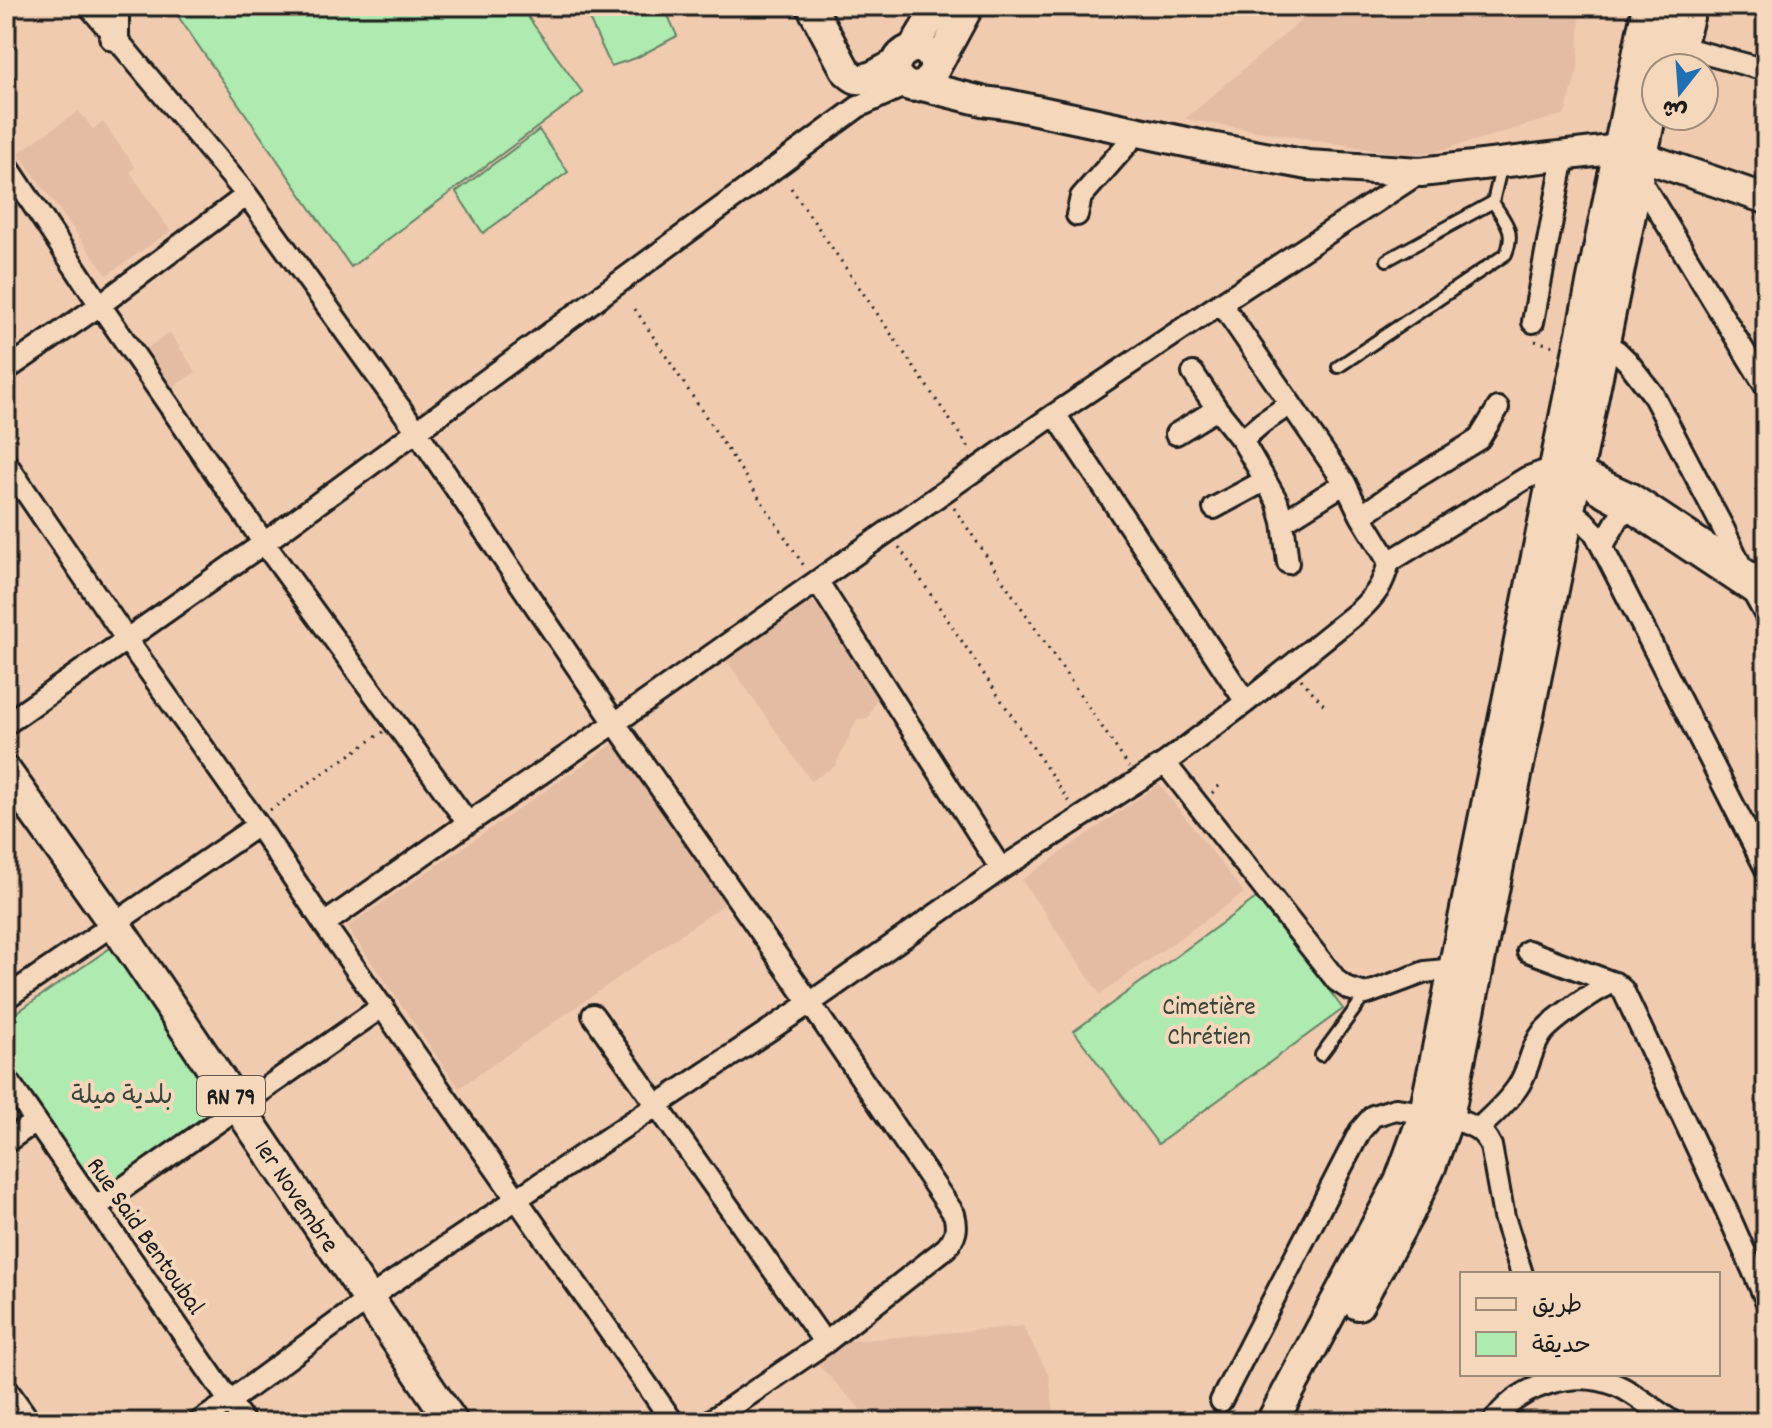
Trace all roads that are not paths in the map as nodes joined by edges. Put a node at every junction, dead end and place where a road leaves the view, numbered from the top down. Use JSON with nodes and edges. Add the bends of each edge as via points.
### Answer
{"nodes":[{"id":1,"x":89,"y":6,"type":"edge"},
{"id":2,"x":114,"y":6,"type":"edge"},
{"id":3,"x":811,"y":6,"type":"edge"},
{"id":4,"x":938,"y":6,"type":"edge"},
{"id":5,"x":969,"y":6,"type":"edge"},
{"id":6,"x":1648,"y":6,"type":"edge"},
{"id":7,"x":1673,"y":6,"type":"edge"},
{"id":8,"x":1696,"y":6,"type":"edge"},
{"id":9,"x":114,"y":36,"type":"junction"},
{"id":10,"x":1670,"y":52,"type":"edge"},
{"id":11,"x":1671,"y":52,"type":"edge"},
{"id":12,"x":1720,"y":62,"type":"edge"},
{"id":13,"x":918,"y":70,"type":"junction"},
{"id":14,"x":1766,"y":70,"type":"edge"},
{"id":15,"x":858,"y":93,"type":"junction"},
{"id":16,"x":1138,"y":132,"type":"junction"},
{"id":17,"x":1641,"y":132,"type":"edge"},
{"id":18,"x":1564,"y":156,"type":"junction"},
{"id":19,"x":1632,"y":160,"type":"junction"},
{"id":20,"x":1502,"y":163,"type":"junction"},
{"id":21,"x":6,"y":164,"type":"edge"},
{"id":22,"x":1421,"y":172,"type":"junction"},
{"id":23,"x":247,"y":195,"type":"junction"},
{"id":24,"x":1766,"y":199,"type":"edge"},
{"id":25,"x":1493,"y":202,"type":"junction"},
{"id":26,"x":1077,"y":215,"type":"dead end"},
{"id":27,"x":1387,"y":260,"type":"dead end"},
{"id":28,"x":1221,"y":303,"type":"junction"},
{"id":29,"x":100,"y":305,"type":"junction"},
{"id":30,"x":1534,"y":331,"type":"road end"},
{"id":31,"x":1603,"y":345,"type":"junction"},
{"id":32,"x":1338,"y":367,"type":"dead end"},
{"id":33,"x":6,"y":370,"type":"edge"},
{"id":34,"x":1193,"y":373,"type":"dead end"},
{"id":35,"x":1766,"y":387,"type":"edge"},
{"id":36,"x":1290,"y":404,"type":"junction"},
{"id":37,"x":1498,"y":408,"type":"dead end"},
{"id":38,"x":1217,"y":409,"type":"junction"},
{"id":39,"x":1055,"y":414,"type":"junction"},
{"id":40,"x":416,"y":430,"type":"junction"},
{"id":41,"x":1176,"y":434,"type":"dead end"},
{"id":42,"x":1242,"y":440,"type":"junction"},
{"id":43,"x":6,"y":463,"type":"edge"},
{"id":44,"x":1264,"y":481,"type":"junction"},
{"id":45,"x":1345,"y":483,"type":"junction"},
{"id":46,"x":1559,"y":483,"type":"junction"},
{"id":47,"x":1628,"y":501,"type":"junction"},
{"id":48,"x":1214,"y":508,"type":"dead end"},
{"id":49,"x":1361,"y":516,"type":"junction"},
{"id":50,"x":1283,"y":522,"type":"junction"},
{"id":51,"x":264,"y":543,"type":"junction"},
{"id":52,"x":1602,"y":547,"type":"junction"},
{"id":53,"x":1389,"y":562,"type":"junction"},
{"id":54,"x":1288,"y":563,"type":"dead end"},
{"id":55,"x":1740,"y":564,"type":"junction"},
{"id":56,"x":812,"y":576,"type":"junction"},
{"id":57,"x":1762,"y":593,"type":"edge"},
{"id":58,"x":1766,"y":616,"type":"edge"},
{"id":59,"x":127,"y":640,"type":"junction"},
{"id":60,"x":1246,"y":702,"type":"junction"},
{"id":61,"x":615,"y":723,"type":"junction"},
{"id":62,"x":6,"y":724,"type":"edge"},
{"id":63,"x":1165,"y":763,"type":"junction"},
{"id":64,"x":6,"y":772,"type":"edge"},
{"id":65,"x":256,"y":823,"type":"junction"},
{"id":66,"x":468,"y":823,"type":"junction"},
{"id":67,"x":1001,"y":869,"type":"junction"},
{"id":68,"x":1766,"y":869,"type":"edge"},
{"id":69,"x":114,"y":923,"type":"junction"},
{"id":70,"x":324,"y":924,"type":"junction"},
{"id":71,"x":1528,"y":951,"type":"dead end"},
{"id":72,"x":1454,"y":969,"type":"junction"},
{"id":73,"x":1614,"y":983,"type":"junction"},
{"id":74,"x":1366,"y":994,"type":"junction"},
{"id":75,"x":6,"y":998,"type":"edge"},
{"id":76,"x":810,"y":1003,"type":"junction"},
{"id":77,"x":383,"y":1006,"type":"junction"},
{"id":78,"x":593,"y":1015,"type":"dead end"},
{"id":79,"x":1321,"y":1055,"type":"dead end"},
{"id":80,"x":6,"y":1078,"type":"edge"},
{"id":81,"x":658,"y":1105,"type":"junction"},
{"id":82,"x":239,"y":1107,"type":"junction"},
{"id":83,"x":1436,"y":1115,"type":"junction"},
{"id":84,"x":36,"y":1121,"type":"junction"},
{"id":85,"x":1478,"y":1129,"type":"junction"},
{"id":86,"x":6,"y":1142,"type":"edge"},
{"id":87,"x":517,"y":1199,"type":"junction"},
{"id":88,"x":96,"y":1207,"type":"junction"},
{"id":89,"x":1521,"y":1272,"type":"edge"},
{"id":90,"x":369,"y":1299,"type":"junction"},
{"id":91,"x":1766,"y":1300,"type":"edge"},
{"id":92,"x":825,"y":1343,"type":"junction"},
{"id":93,"x":1555,"y":1378,"type":"edge"},
{"id":94,"x":6,"y":1388,"type":"edge"},
{"id":95,"x":230,"y":1401,"type":"junction"},
{"id":96,"x":1221,"y":1401,"type":"dead end"},
{"id":97,"x":30,"y":1422,"type":"edge"},
{"id":98,"x":199,"y":1422,"type":"edge"},
{"id":99,"x":244,"y":1422,"type":"edge"},
{"id":100,"x":452,"y":1422,"type":"edge"},
{"id":101,"x":673,"y":1422,"type":"edge"},
{"id":102,"x":709,"y":1422,"type":"edge"},
{"id":103,"x":1272,"y":1422,"type":"edge"},
{"id":104,"x":1294,"y":1422,"type":"edge"},
{"id":105,"x":1493,"y":1422,"type":"edge"},
{"id":106,"x":1673,"y":1422,"type":"edge"}],
"edges":[{"from":1,"to":9,"type":"street"},
{"from":2,"to":9,"type":"main road"},
{"from":3,"to":15,"type":"main road"},
{"from":4,"to":13,"type":"main road"},
{"from":5,"to":13,"type":"main road"},
{"from":6,"to":19,"type":"main road"},
{"from":7,"to":10,"type":"main road"},
{"from":8,"to":11,"type":"street"},
{"from":9,"to":23,"type":"street"},
{"from":12,"to":14,"type":"street"},
{"from":13,"to":15,"type":"main road","via":[[868,77]]},
{"from":13,"to":16,"type":"main road","via":[[982,101]]},
{"from":15,"to":40,"type":"street"},
{"from":16,"to":22,"type":"main road","via":[[1308,165]]},
{"from":16,"to":26,"type":"street","via":[[1081,197]]},
{"from":17,"to":19,"type":"main road"},
{"from":18,"to":19,"type":"main road"},
{"from":18,"to":20,"type":"main road"},
{"from":18,"to":30,"type":"street"},
{"from":19,"to":24,"type":"main road"},
{"from":19,"to":31,"type":"main road"},
{"from":19,"to":35,"type":"street"},
{"from":19,"to":46,"type":"main road"},
{"from":20,"to":22,"type":"main road"},
{"from":20,"to":25,"type":"lane"},
{"from":21,"to":29,"type":"street"},
{"from":22,"to":28,"type":"street"},
{"from":23,"to":29,"type":"street"},
{"from":23,"to":40,"type":"street"},
{"from":25,"to":27,"type":"lane"},
{"from":25,"to":32,"type":"lane","via":[[1511,232],[1506,254]]},
{"from":28,"to":36,"type":"street"},
{"from":28,"to":39,"type":"street"},
{"from":29,"to":33,"type":"street"},
{"from":29,"to":51,"type":"street"},
{"from":31,"to":46,"type":"main road"},
{"from":31,"to":55,"type":"street","via":[[1617,351],[1652,393]]},
{"from":34,"to":38,"type":"street"},
{"from":36,"to":42,"type":"street"},
{"from":36,"to":45,"type":"street"},
{"from":37,"to":49,"type":"street","via":[[1479,439]]},
{"from":38,"to":41,"type":"street"},
{"from":38,"to":42,"type":"street"},
{"from":39,"to":56,"type":"street"},
{"from":39,"to":60,"type":"street"},
{"from":40,"to":51,"type":"street"},
{"from":40,"to":61,"type":"street"},
{"from":42,"to":44,"type":"street"},
{"from":43,"to":59,"type":"street"},
{"from":44,"to":48,"type":"street"},
{"from":44,"to":50,"type":"street"},
{"from":45,"to":49,"type":"street"},
{"from":45,"to":50,"type":"street"},
{"from":46,"to":47,"type":"street"},
{"from":46,"to":52,"type":"street"},
{"from":46,"to":53,"type":"street"},
{"from":46,"to":72,"type":"main road"},
{"from":46,"to":83,"type":"main road"},
{"from":47,"to":52,"type":"street"},
{"from":47,"to":55,"type":"street"},
{"from":47,"to":57,"type":"street"},
{"from":49,"to":53,"type":"street"},
{"from":50,"to":54,"type":"street"},
{"from":51,"to":59,"type":"street"},
{"from":51,"to":66,"type":"street"},
{"from":52,"to":68,"type":"street"},
{"from":53,"to":60,"type":"street","via":[[1372,599]]},
{"from":55,"to":57,"type":"street"},
{"from":56,"to":61,"type":"street"},
{"from":56,"to":67,"type":"street"},
{"from":57,"to":58,"type":"street"},
{"from":59,"to":62,"type":"street"},
{"from":59,"to":65,"type":"street"},
{"from":60,"to":63,"type":"street"},
{"from":61,"to":66,"type":"street"},
{"from":61,"to":76,"type":"street"},
{"from":63,"to":67,"type":"street"},
{"from":63,"to":74,"type":"street","via":[[1337,981]]},
{"from":64,"to":69,"type":"main road","name":"1er Novembre","number":"RN 79"},
{"from":65,"to":69,"type":"street"},
{"from":65,"to":70,"type":"street"},
{"from":66,"to":70,"type":"street"},
{"from":67,"to":76,"type":"street"},
{"from":69,"to":75,"type":"street"},
{"from":69,"to":82,"type":"main road","name":"1er Novembre","number":"RN 79"},
{"from":70,"to":77,"type":"street"},
{"from":71,"to":73,"type":"street"},
{"from":72,"to":74,"type":"street","via":[[1425,972]]},
{"from":72,"to":83,"type":"main road"},
{"from":73,"to":85,"type":"street","via":[[1543,1032],[1520,1085]]},
{"from":73,"to":91,"type":"street","via":[[1623,990]]},
{"from":74,"to":79,"type":"lane"},
{"from":76,"to":81,"type":"street"},
{"from":76,"to":92,"type":"street","via":[[957,1222],[946,1248]]},
{"from":77,"to":82,"type":"street"},
{"from":77,"to":87,"type":"street"},
{"from":78,"to":81,"type":"street"},
{"from":80,"to":84,"type":"street","name":"Rue Said Bentoubal"},
{"from":81,"to":87,"type":"street"},
{"from":81,"to":92,"type":"street"},
{"from":82,"to":88,"type":"street"},
{"from":82,"to":90,"type":"main road","name":"1er Novembre","number":"RN 79"},
{"from":83,"to":85,"type":"street"},
{"from":83,"to":96,"type":"street","via":[[1395,1109],[1373,1116],[1360,1131]]},
{"from":83,"to":103,"type":"main road"},
{"from":83,"to":104,"type":"main road","via":[[1430,1167]]},
{"from":84,"to":86,"type":"street"},
{"from":84,"to":88,"type":"street","name":"Rue Said Bentoubal"},
{"from":85,"to":89,"type":"street","via":[[1491,1146]]},
{"from":87,"to":90,"type":"street"},
{"from":87,"to":101,"type":"street"},
{"from":88,"to":95,"type":"street","name":"Rue Said Bentoubal"},
{"from":90,"to":95,"type":"street"},
{"from":90,"to":100,"type":"main road","name":"1er Novembre","number":"RN 79"},
{"from":92,"to":102,"type":"street"},
{"from":93,"to":105,"type":"street","via":[[1522,1395]]},
{"from":93,"to":106,"type":"street","via":[[1619,1386]]},
{"from":94,"to":97,"type":"street"},
{"from":95,"to":98,"type":"street"},
{"from":95,"to":99,"type":"street","name":"Rue Said Bentoubal"}]}
